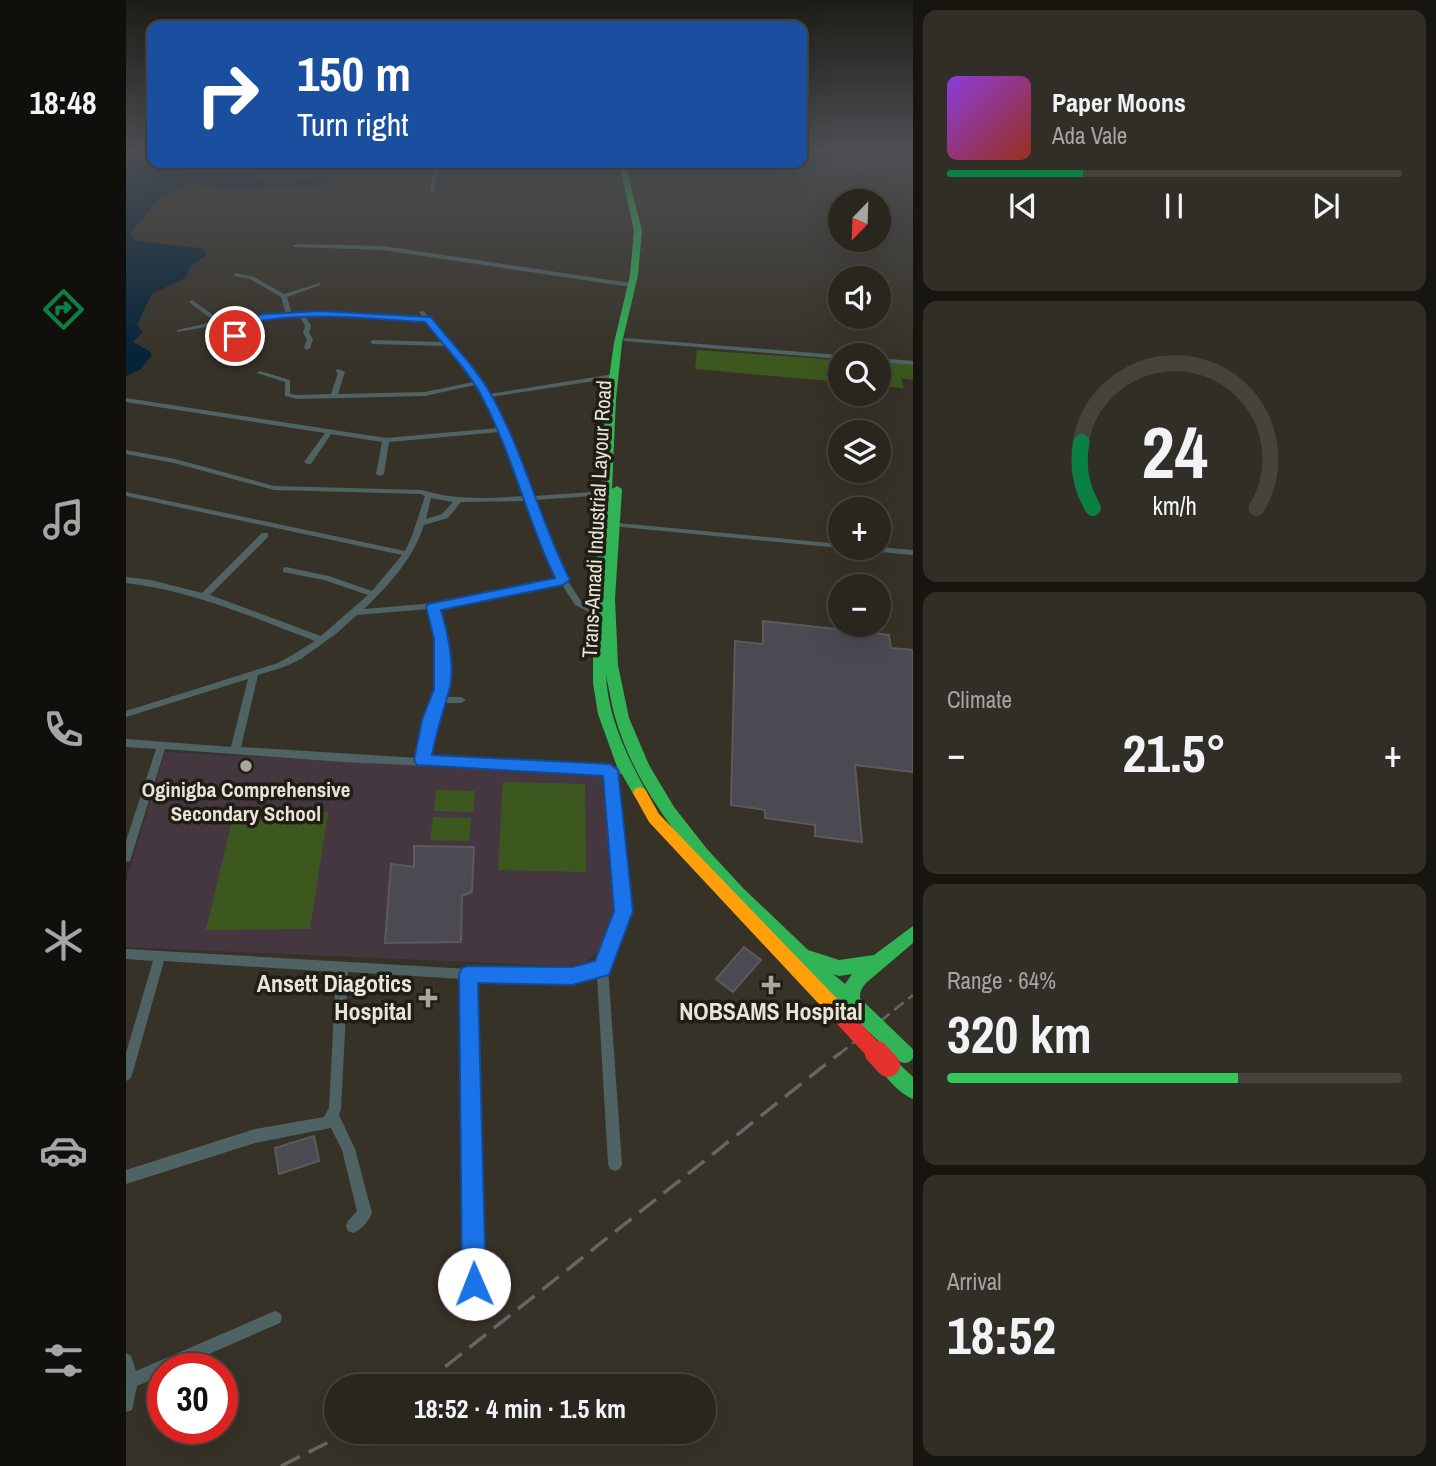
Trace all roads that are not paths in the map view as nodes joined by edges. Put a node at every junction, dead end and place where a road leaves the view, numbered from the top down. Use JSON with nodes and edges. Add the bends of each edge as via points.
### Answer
{"nodes":[{"id":1,"x":641,"y":222,"type":"joint"},
{"id":2,"x":296,"y":246,"type":"dead end"},
{"id":3,"x":236,"y":275,"type":"dead end"},
{"id":4,"x":317,"y":284,"type":"dead end"},
{"id":5,"x":631,"y":285,"type":"junction"},
{"id":6,"x":285,"y":296,"type":"junction"},
{"id":7,"x":192,"y":302,"type":"dead end"},
{"id":8,"x":422,"y":312,"type":"dead end"},
{"id":9,"x":289,"y":314,"type":"junction"},
{"id":10,"x":302,"y":314,"type":"junction"},
{"id":11,"x":428,"y":319,"type":"junction"},
{"id":12,"x":226,"y":321,"type":"junction"},
{"id":13,"x":241,"y":322,"type":"junction"},
{"id":14,"x":179,"y":331,"type":"dead end"},
{"id":15,"x":626,"y":340,"type":"junction"},
{"id":16,"x":373,"y":342,"type":"dead end"},
{"id":17,"x":447,"y":344,"type":"junction"},
{"id":18,"x":307,"y":348,"type":"dead end"},
{"id":19,"x":223,"y":351,"type":"dead end"},
{"id":20,"x":828,"y":356,"type":"edge"},
{"id":21,"x":891,"y":361,"type":"edge"},
{"id":22,"x":913,"y":363,"type":"edge"},
{"id":23,"x":338,"y":371,"type":"dead end"},
{"id":24,"x":260,"y":373,"type":"dead end"},
{"id":25,"x":614,"y":376,"type":"junction"},
{"id":26,"x":477,"y":383,"type":"junction"},
{"id":27,"x":334,"y":395,"type":"junction"},
{"id":28,"x":487,"y":396,"type":"junction"},
{"id":29,"x":126,"y":400,"type":"edge"},
{"id":30,"x":502,"y":430,"type":"junction"},
{"id":31,"x":329,"y":432,"type":"junction"},
{"id":32,"x":386,"y":440,"type":"junction"},
{"id":33,"x":126,"y":452,"type":"edge"},
{"id":34,"x":308,"y":462,"type":"dead end"},
{"id":35,"x":380,"y":474,"type":"dead end"},
{"id":36,"x":607,"y":493,"type":"junction"},
{"id":37,"x":126,"y":494,"type":"edge"},
{"id":38,"x":531,"y":496,"type":"junction"},
{"id":39,"x":428,"y":497,"type":"junction"},
{"id":40,"x":458,"y":501,"type":"junction"},
{"id":41,"x":421,"y":523,"type":"junction"},
{"id":42,"x":610,"y":524,"type":"junction"},
{"id":43,"x":265,"y":535,"type":"dead end"},
{"id":44,"x":828,"y":545,"type":"edge"},
{"id":45,"x":891,"y":551,"type":"edge"},
{"id":46,"x":913,"y":553,"type":"edge"},
{"id":47,"x":405,"y":554,"type":"junction"},
{"id":48,"x":286,"y":570,"type":"dead end"},
{"id":49,"x":126,"y":580,"type":"edge"},
{"id":50,"x":563,"y":580,"type":"junction"},
{"id":51,"x":374,"y":594,"type":"junction"},
{"id":52,"x":203,"y":597,"type":"junction"},
{"id":53,"x":433,"y":607,"type":"junction"},
{"id":54,"x":353,"y":613,"type":"junction"},
{"id":55,"x":600,"y":614,"type":"junction"},
{"id":56,"x":320,"y":639,"type":"junction"},
{"id":57,"x":254,"y":674,"type":"junction"},
{"id":58,"x":436,"y":700,"type":"junction"},
{"id":59,"x":461,"y":700,"type":"dead end"},
{"id":60,"x":126,"y":714,"type":"edge"},
{"id":61,"x":126,"y":743,"type":"edge"},
{"id":62,"x":161,"y":747,"type":"junction"},
{"id":63,"x":235,"y":751,"type":"junction"},
{"id":64,"x":423,"y":760,"type":"junction"},
{"id":65,"x":618,"y":771,"type":"junction"},
{"id":66,"x":126,"y":858,"type":"edge"},
{"id":67,"x":913,"y":933,"type":"edge"},
{"id":68,"x":126,"y":954,"type":"edge"},
{"id":69,"x":160,"y":956,"type":"junction"},
{"id":70,"x":806,"y":957,"type":"junction"},
{"id":71,"x":875,"y":963,"type":"junction"},
{"id":72,"x":342,"y":968,"type":"junction"},
{"id":73,"x":602,"y":968,"type":"junction"},
{"id":74,"x":468,"y":974,"type":"junction"},
{"id":75,"x":852,"y":1002,"type":"junction"},
{"id":76,"x":909,"y":1057,"type":"edge"},
{"id":77,"x":126,"y":1075,"type":"edge"},
{"id":78,"x":913,"y":1090,"type":"edge"},
{"id":79,"x":332,"y":1117,"type":"junction"},
{"id":80,"x":615,"y":1164,"type":"dead end"},
{"id":81,"x":126,"y":1177,"type":"edge"},
{"id":82,"x":354,"y":1226,"type":"dead end"},
{"id":83,"x":474,"y":1284,"type":"dead end"},
{"id":84,"x":275,"y":1318,"type":"dead end"},
{"id":85,"x":126,"y":1361,"type":"edge"},
{"id":86,"x":130,"y":1381,"type":"junction"},
{"id":87,"x":126,"y":1404,"type":"edge"}],
"edges":[{"from":1,"to":5,"type":"main road","name":"Trans-Amadi Industrial Layour Road"},
{"from":1,"to":15,"type":"main road","name":"Trans-Amadi Industrial Layour Road","via":[[643,268]]},
{"from":2,"to":5,"type":"street","via":[[399,250]]},
{"from":3,"to":6,"type":"street"},
{"from":4,"to":6,"type":"street"},
{"from":5,"to":25,"type":"main road","name":"Trans-Amadi Industrial Layour Road"},
{"from":6,"to":9,"type":"street"},
{"from":7,"to":12,"type":"street"},
{"from":8,"to":11,"type":"street"},
{"from":9,"to":10,"type":"street"},
{"from":9,"to":13,"type":"street"},
{"from":10,"to":11,"type":"street"},
{"from":10,"to":18,"type":"street","via":[[310,339]]},
{"from":11,"to":17,"type":"street"},
{"from":12,"to":13,"type":"street"},
{"from":12,"to":14,"type":"street"},
{"from":13,"to":19,"type":"street"},
{"from":15,"to":20,"type":"street"},
{"from":15,"to":42,"type":"main road","name":"Trans-Amadi Industrial Layour Road"},
{"from":16,"to":17,"type":"street"},
{"from":17,"to":26,"type":"street"},
{"from":21,"to":22,"type":"street"},
{"from":23,"to":27,"type":"street","via":[[342,372]]},
{"from":24,"to":27,"type":"street","via":[[288,381],[286,394],[290,396]]},
{"from":25,"to":28,"type":"street"},
{"from":25,"to":36,"type":"main road","name":"Trans-Amadi Industrial Layour Road"},
{"from":26,"to":27,"type":"street","via":[[425,394]]},
{"from":26,"to":28,"type":"street"},
{"from":28,"to":30,"type":"street"},
{"from":29,"to":31,"type":"street"},
{"from":30,"to":32,"type":"street"},
{"from":30,"to":38,"type":"street"},
{"from":31,"to":32,"type":"street"},
{"from":31,"to":34,"type":"street"},
{"from":32,"to":35,"type":"street"},
{"from":33,"to":39,"type":"street","via":[[274,488],[416,492]]},
{"from":36,"to":38,"type":"street"},
{"from":36,"to":42,"type":"main road","name":"Trans-Amadi Industrial Layour Road"},
{"from":37,"to":47,"type":"street"},
{"from":38,"to":40,"type":"street"},
{"from":38,"to":50,"type":"street","via":[[547,548]]},
{"from":39,"to":40,"type":"street"},
{"from":39,"to":41,"type":"street"},
{"from":40,"to":41,"type":"street","via":[[445,516]]},
{"from":41,"to":47,"type":"street"},
{"from":42,"to":44,"type":"street"},
{"from":42,"to":55,"type":"main road","name":"Trans-Amadi Industrial Layour Road"},
{"from":42,"to":70,"type":"main road","name":"Trans-Amadi Industrial Layour Road","via":[[610,664],[618,708],[635,757],[675,824]]},
{"from":43,"to":52,"type":"street"},
{"from":45,"to":46,"type":"street"},
{"from":47,"to":51,"type":"street"},
{"from":48,"to":51,"type":"street"},
{"from":49,"to":52,"type":"street"},
{"from":50,"to":53,"type":"street"},
{"from":50,"to":55,"type":"street","via":[[578,603]]},
{"from":51,"to":54,"type":"street"},
{"from":52,"to":56,"type":"street"},
{"from":53,"to":54,"type":"street"},
{"from":53,"to":58,"type":"street","via":[[441,631],[443,673]]},
{"from":54,"to":56,"type":"street"},
{"from":55,"to":65,"type":"main road","name":"Trans-Amadi Industrial Layour Road","via":[[599,671]]},
{"from":56,"to":57,"type":"street","via":[[290,662]]},
{"from":57,"to":60,"type":"street"},
{"from":57,"to":63,"type":"street"},
{"from":58,"to":59,"type":"street"},
{"from":58,"to":64,"type":"street"},
{"from":61,"to":62,"type":"street"},
{"from":62,"to":63,"type":"street"},
{"from":62,"to":66,"type":"street"},
{"from":63,"to":64,"type":"street"},
{"from":64,"to":65,"type":"street"},
{"from":65,"to":73,"type":"street","via":[[624,904]]},
{"from":65,"to":78,"type":"main road","name":"Trans-Amadi Industrial Layour Road","bridge":true,"via":[[677,845]]},
{"from":67,"to":71,"type":"main road"},
{"from":68,"to":69,"type":"street"},
{"from":69,"to":72,"type":"street"},
{"from":69,"to":77,"type":"street"},
{"from":70,"to":71,"type":"main road","via":[[839,968]]},
{"from":70,"to":75,"type":"main road","name":"Trans-Amadi Industrial Layour Road"},
{"from":71,"to":75,"type":"main road","via":[[853,985]]},
{"from":72,"to":74,"type":"street"},
{"from":72,"to":79,"type":"street"},
{"from":73,"to":74,"type":"street","via":[[572,976]]},
{"from":73,"to":80,"type":"street"},
{"from":74,"to":83,"type":"street"},
{"from":75,"to":76,"type":"main road","name":"Trans-Amadi Industrial Layour Road","bridge":true},
{"from":79,"to":81,"type":"street","via":[[328,1123],[255,1136]]},
{"from":79,"to":82,"type":"street","via":[[348,1149],[365,1213]]},
{"from":84,"to":86,"type":"street"},
{"from":85,"to":86,"type":"street"},
{"from":86,"to":87,"type":"street"}]}
